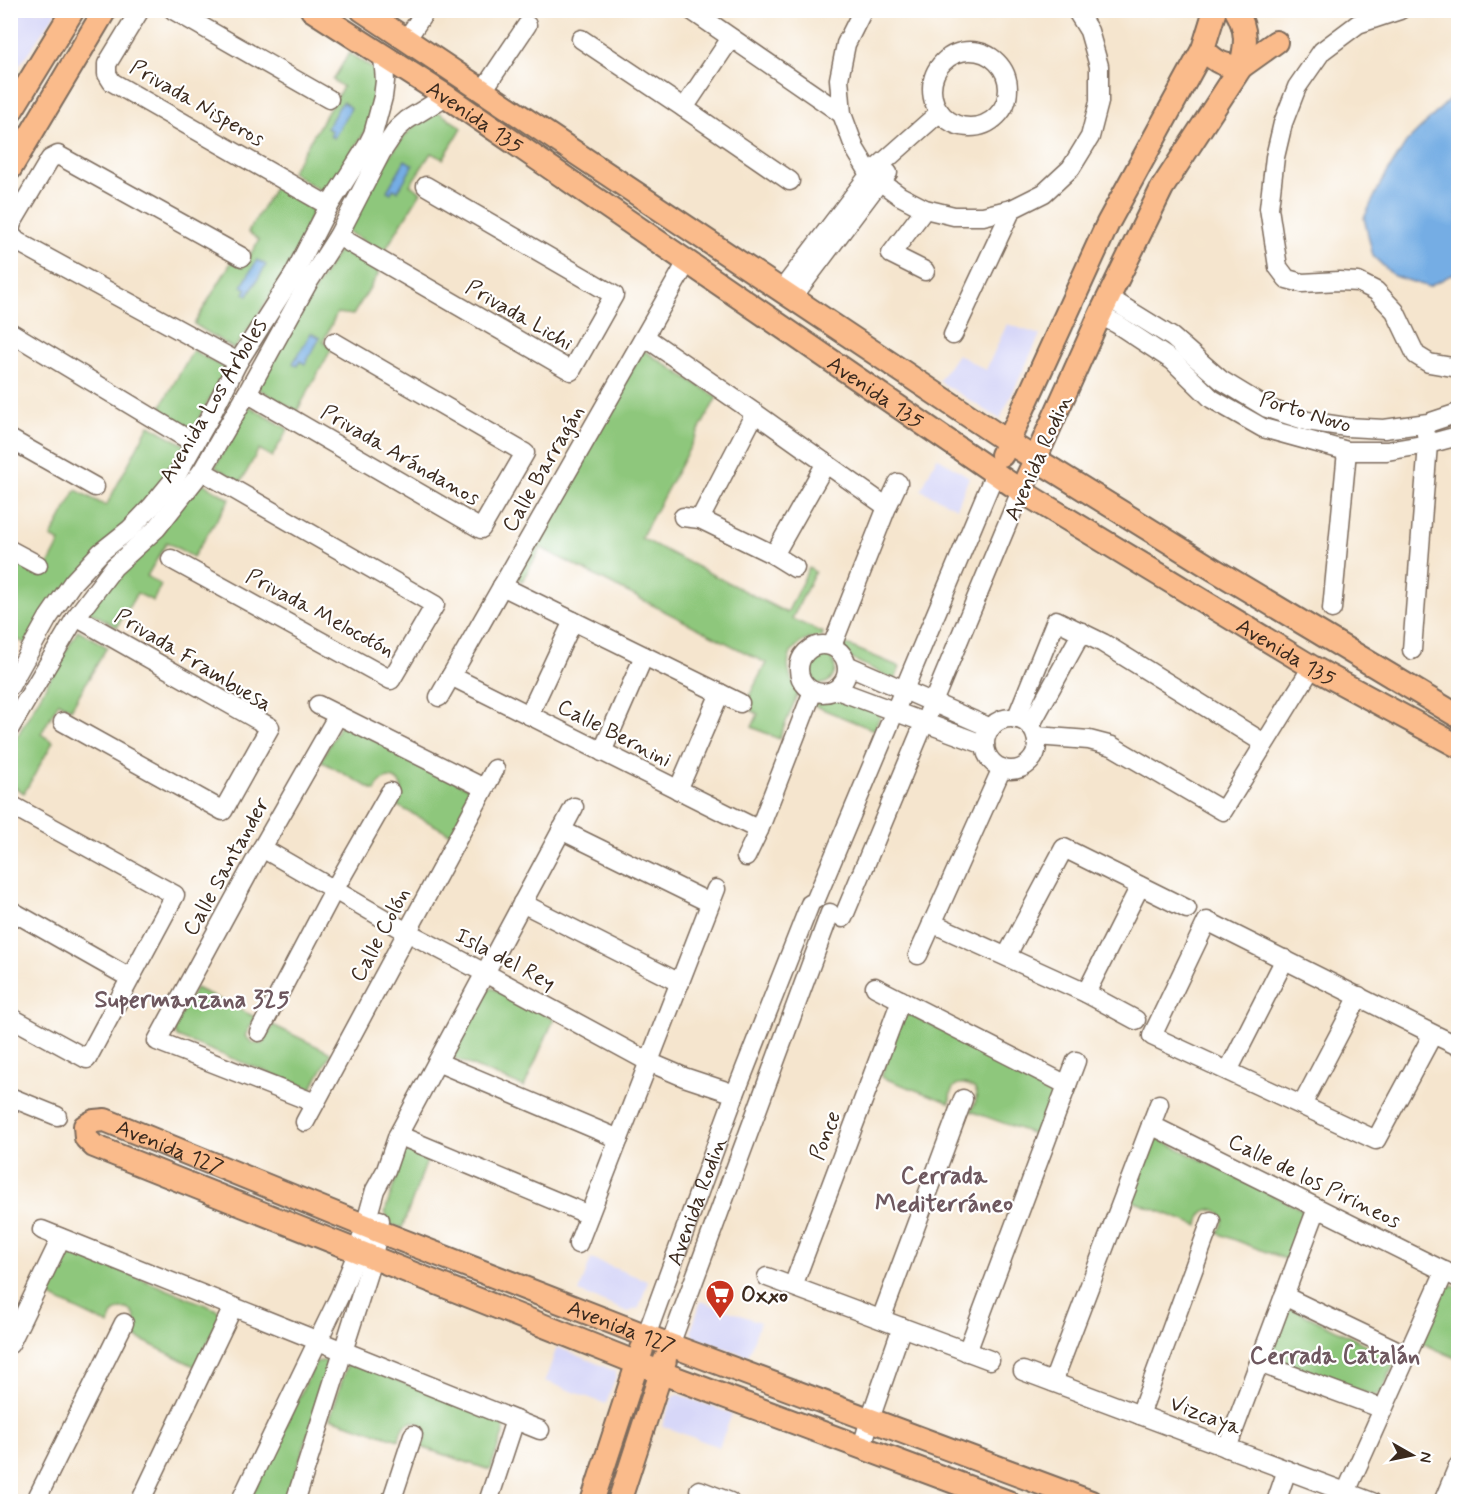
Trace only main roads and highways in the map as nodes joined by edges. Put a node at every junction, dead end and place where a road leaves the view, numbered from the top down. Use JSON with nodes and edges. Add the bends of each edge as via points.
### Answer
{"nodes":[{"id":1,"x":73,"y":10,"type":"edge"},
{"id":2,"x":105,"y":10,"type":"edge"},
{"id":3,"x":361,"y":10,"type":"edge"},
{"id":4,"x":1215,"y":10,"type":"edge"},
{"id":5,"x":1236,"y":10,"type":"edge"},
{"id":6,"x":332,"y":18,"type":"edge"},
{"id":7,"x":1276,"y":42,"type":"dead end"},
{"id":8,"x":1203,"y":48,"type":"junction"},
{"id":9,"x":1242,"y":67,"type":"junction"},
{"id":10,"x":10,"y":113,"type":"edge"},
{"id":11,"x":10,"y":170,"type":"edge"},
{"id":12,"x":748,"y":269,"type":"junction"},
{"id":13,"x":706,"y":276,"type":"junction"},
{"id":14,"x":1008,"y":442,"type":"junction"},
{"id":15,"x":1035,"y":458,"type":"junction"},
{"id":16,"x":995,"y":473,"type":"junction"},
{"id":17,"x":1021,"y":491,"type":"junction"},
{"id":18,"x":1458,"y":716,"type":"edge"},
{"id":19,"x":1458,"y":746,"type":"edge"},
{"id":20,"x":646,"y":1336,"type":"junction"},
{"id":21,"x":670,"y":1345,"type":"junction"},
{"id":22,"x":638,"y":1363,"type":"junction"},
{"id":23,"x":662,"y":1373,"type":"junction"},
{"id":24,"x":592,"y":1502,"type":"edge"},
{"id":25,"x":619,"y":1502,"type":"edge"},
{"id":26,"x":1008,"y":1502,"type":"edge"},
{"id":27,"x":1091,"y":1502,"type":"edge"}],
"edges":[{"from":1,"to":10,"type":"main road"},
{"from":2,"to":11,"type":"main road"},
{"from":3,"to":12,"type":"main road","name":"Avenida 135"},
{"from":4,"to":8,"type":"main road","name":"Avenida Rodin"},
{"from":5,"to":9,"type":"main road","name":"Avenida Rodin","via":[[1245,32]]},
{"from":6,"to":13,"type":"main road","name":"Avenida 135"},
{"from":7,"to":9,"type":"main road"},
{"from":8,"to":9,"type":"main road","via":[[1225,66]]},
{"from":8,"to":14,"type":"main road","name":"Avenida Rodin","via":[[1108,223]]},
{"from":9,"to":15,"type":"main road","name":"Avenida Rodin","via":[[1162,188]]},
{"from":12,"to":13,"type":"main road","via":[[720,264]]},
{"from":12,"to":14,"type":"main road","name":"Avenida 135","via":[[792,288]]},
{"from":13,"to":16,"type":"main road","name":"Avenida 135"},
{"from":14,"to":15,"type":"main road","name":"Avenida 135"},
{"from":14,"to":16,"type":"main road","name":"Avenida Rodin"},
{"from":15,"to":17,"type":"main road","name":"Avenida Rodin"},
{"from":15,"to":18,"type":"main road","name":"Avenida 135"},
{"from":16,"to":17,"type":"main road","name":"Avenida 135"},
{"from":17,"to":19,"type":"main road","name":"Avenida 135","via":[[1312,667]]},
{"from":20,"to":21,"type":"main road","name":"Avenida 127"},
{"from":20,"to":22,"type":"main road","name":"Avenida Rodin"},
{"from":20,"to":22,"type":"main road","name":"Avenida 127","via":[[105,1120],[85,1126],[86,1138],[94,1146]]},
{"from":21,"to":23,"type":"main road","name":"Avenida Rodin"},
{"from":21,"to":27,"type":"main road","name":"Avenida 127"},
{"from":22,"to":23,"type":"main road","name":"Avenida 127"},
{"from":22,"to":24,"type":"main road","name":"Avenida Rodin"},
{"from":23,"to":25,"type":"main road","name":"Avenida Rodin"},
{"from":23,"to":26,"type":"main road","name":"Avenida 127"}]}
